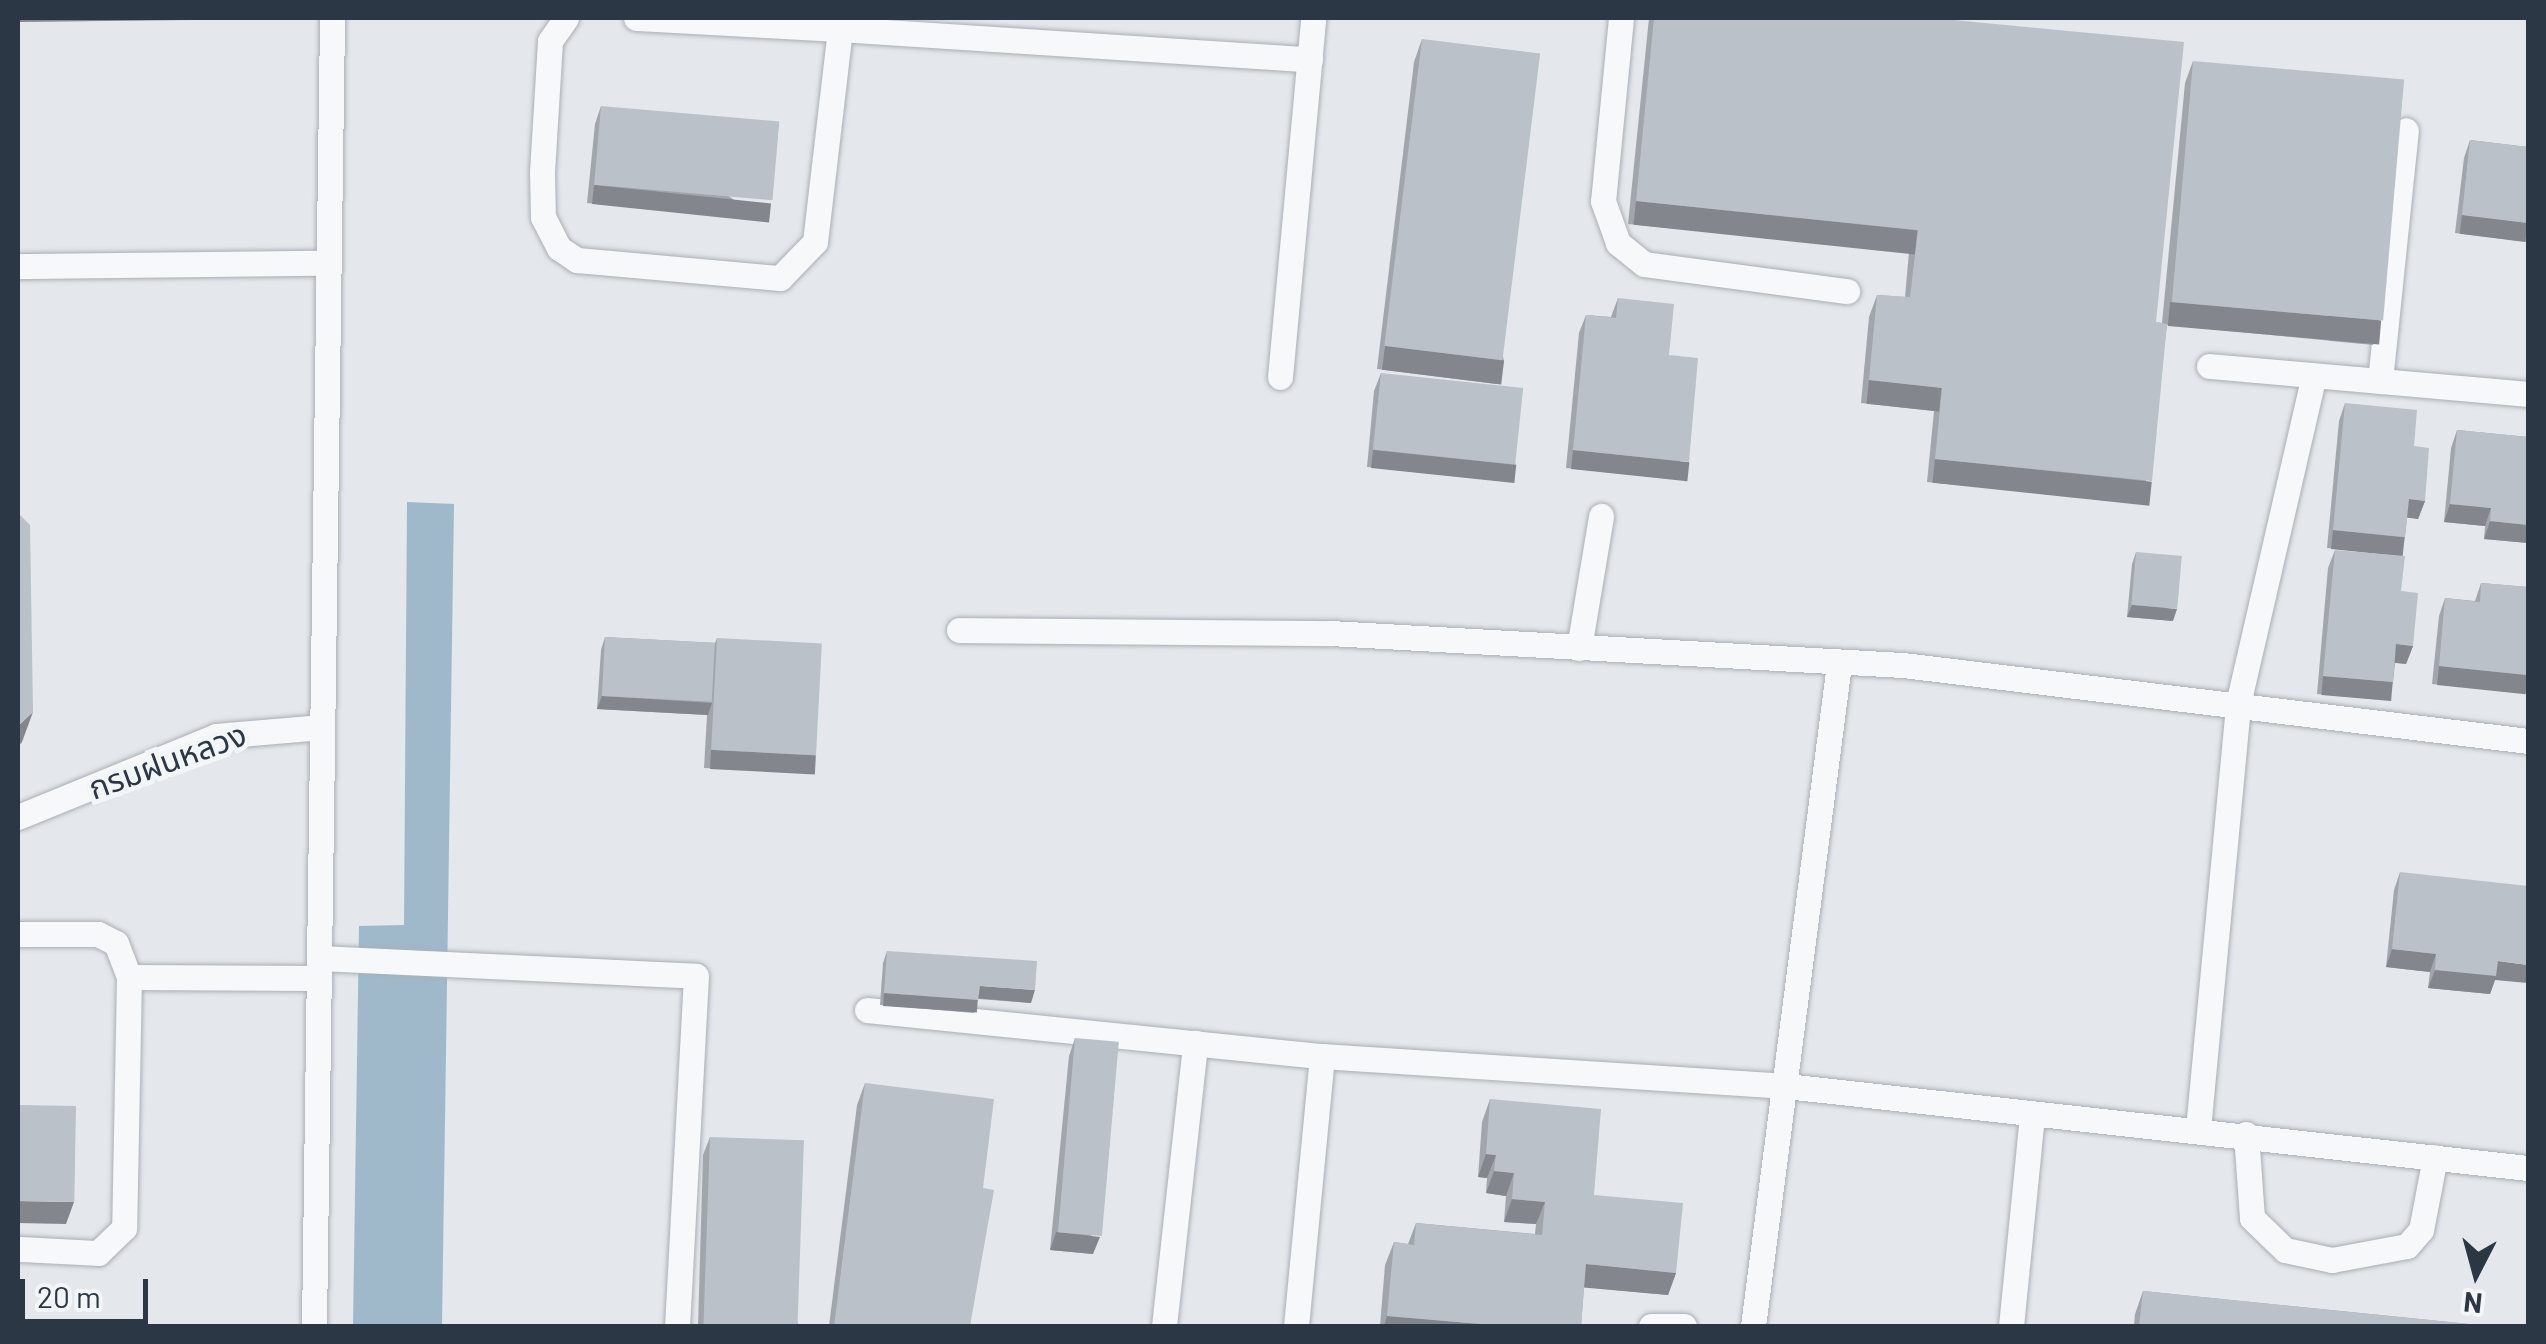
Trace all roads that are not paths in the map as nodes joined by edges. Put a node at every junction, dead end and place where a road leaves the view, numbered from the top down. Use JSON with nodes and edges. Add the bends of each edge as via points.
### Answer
{"nodes":[{"id":1,"x":332,"y":18,"type":"edge"},
{"id":2,"x":566,"y":18,"type":"edge"},
{"id":3,"x":636,"y":18,"type":"edge"},
{"id":4,"x":1314,"y":18,"type":"edge"},
{"id":5,"x":1621,"y":18,"type":"edge"},
{"id":6,"x":976,"y":28,"type":"edge"},
{"id":7,"x":840,"y":29,"type":"junction"},
{"id":8,"x":1310,"y":58,"type":"junction"},
{"id":9,"x":2406,"y":130,"type":"edge"},
{"id":10,"x":329,"y":262,"type":"junction"},
{"id":11,"x":18,"y":266,"type":"edge"},
{"id":12,"x":1846,"y":292,"type":"dead end"},
{"id":13,"x":2209,"y":366,"type":"dead end"},
{"id":14,"x":2314,"y":376,"type":"junction"},
{"id":15,"x":1280,"y":377,"type":"dead end"},
{"id":16,"x":2380,"y":381,"type":"junction"},
{"id":17,"x":2528,"y":394,"type":"edge"},
{"id":18,"x":1601,"y":516,"type":"dead end"},
{"id":19,"x":959,"y":630,"type":"dead end"},
{"id":20,"x":1579,"y":648,"type":"junction"},
{"id":21,"x":1840,"y":664,"type":"junction"},
{"id":22,"x":2238,"y":704,"type":"junction"},
{"id":23,"x":322,"y":727,"type":"junction"},
{"id":24,"x":2528,"y":741,"type":"edge"},
{"id":25,"x":18,"y":817,"type":"edge"},
{"id":26,"x":18,"y":934,"type":"edge"},
{"id":27,"x":319,"y":968,"type":"junction"},
{"id":28,"x":129,"y":976,"type":"junction"},
{"id":29,"x":866,"y":1010,"type":"dead end"},
{"id":30,"x":1195,"y":1043,"type":"junction"},
{"id":31,"x":1322,"y":1056,"type":"junction"},
{"id":32,"x":1786,"y":1086,"type":"junction"},
{"id":33,"x":2032,"y":1114,"type":"junction"},
{"id":34,"x":2198,"y":1129,"type":"junction"},
{"id":35,"x":2246,"y":1134,"type":"junction"},
{"id":36,"x":2435,"y":1157,"type":"junction"},
{"id":37,"x":2528,"y":1168,"type":"edge"},
{"id":38,"x":18,"y":1249,"type":"edge"},
{"id":39,"x":314,"y":1326,"type":"edge"},
{"id":40,"x":677,"y":1326,"type":"edge"},
{"id":41,"x":1164,"y":1326,"type":"edge"},
{"id":42,"x":1296,"y":1326,"type":"edge"},
{"id":43,"x":1650,"y":1326,"type":"edge"},
{"id":44,"x":1684,"y":1326,"type":"edge"},
{"id":45,"x":1753,"y":1326,"type":"edge"},
{"id":46,"x":2011,"y":1326,"type":"edge"}],
"edges":[{"from":1,"to":10,"type":"lane"},
{"from":2,"to":7,"type":"lane","via":[[550,42],[542,173],[543,216],[558,248],[577,260],[780,278],[815,242]]},
{"from":3,"to":7,"type":"lane"},
{"from":4,"to":8,"type":"lane"},
{"from":5,"to":12,"type":"lane","via":[[1604,201],[1618,243],[1644,264]]},
{"from":6,"to":7,"type":"lane"},
{"from":6,"to":8,"type":"lane"},
{"from":8,"to":15,"type":"lane"},
{"from":9,"to":16,"type":"lane"},
{"from":10,"to":11,"type":"lane"},
{"from":10,"to":23,"type":"lane"},
{"from":13,"to":14,"type":"lane"},
{"from":14,"to":16,"type":"lane"},
{"from":14,"to":22,"type":"lane"},
{"from":16,"to":17,"type":"lane"},
{"from":18,"to":20,"type":"lane"},
{"from":19,"to":20,"type":"lane","via":[[1330,633]]},
{"from":20,"to":21,"type":"lane"},
{"from":21,"to":22,"type":"lane"},
{"from":21,"to":32,"type":"lane"},
{"from":22,"to":24,"type":"lane"},
{"from":22,"to":34,"type":"lane"},
{"from":23,"to":25,"type":"lane","name":"กรมฝนหลวง","via":[[216,736]]},
{"from":23,"to":27,"type":"lane"},
{"from":26,"to":28,"type":"lane","via":[[98,934],[116,943]]},
{"from":27,"to":28,"type":"lane"},
{"from":27,"to":39,"type":"lane"},
{"from":27,"to":40,"type":"lane","via":[[354,960],[696,976]]},
{"from":28,"to":38,"type":"lane","via":[[124,1228],[98,1252]]},
{"from":29,"to":30,"type":"lane"},
{"from":30,"to":31,"type":"lane"},
{"from":30,"to":41,"type":"lane"},
{"from":31,"to":32,"type":"lane"},
{"from":31,"to":42,"type":"lane"},
{"from":32,"to":33,"type":"lane"},
{"from":32,"to":45,"type":"lane"},
{"from":33,"to":34,"type":"lane"},
{"from":33,"to":46,"type":"lane"},
{"from":34,"to":35,"type":"lane"},
{"from":35,"to":36,"type":"lane"},
{"from":35,"to":36,"type":"lane","via":[[2252,1218],[2285,1250],[2332,1260],[2407,1246],[2422,1230]]},
{"from":36,"to":37,"type":"lane"},
{"from":43,"to":44,"type":"lane"}]}
